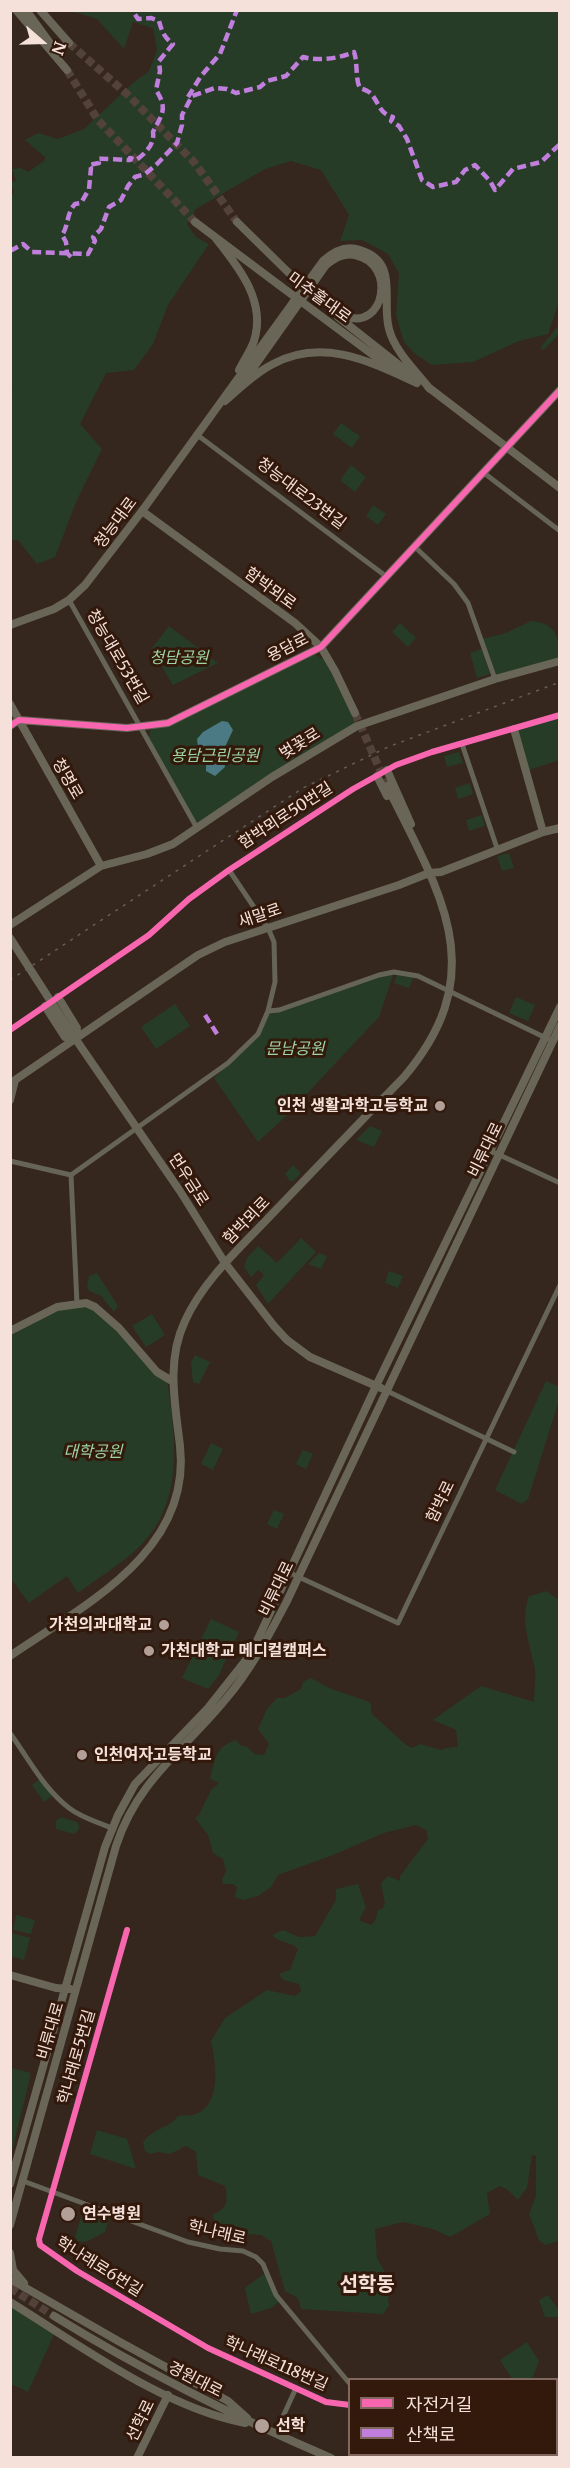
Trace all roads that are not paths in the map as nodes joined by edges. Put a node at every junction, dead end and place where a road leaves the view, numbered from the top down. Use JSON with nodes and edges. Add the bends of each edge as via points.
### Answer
{"nodes":[{"id":1,"x":16,"y":10,"type":"edge"},
{"id":2,"x":26,"y":10,"type":"edge"},
{"id":3,"x":40,"y":10,"type":"edge"},
{"id":4,"x":46,"y":10,"type":"edge"},
{"id":5,"x":195,"y":222,"type":"tunnel mouth"},
{"id":6,"x":237,"y":222,"type":"tunnel mouth"},
{"id":7,"x":214,"y":236,"type":"junction"},
{"id":8,"x":318,"y":298,"type":"junction"},
{"id":9,"x":430,"y":389,"type":"junction"},
{"id":10,"x":560,"y":390,"type":"edge"},
{"id":11,"x":217,"y":407,"type":"junction"},
{"id":12,"x":196,"y":434,"type":"junction"},
{"id":13,"x":506,"y":448,"type":"junction"},
{"id":14,"x":484,"y":473,"type":"junction"},
{"id":15,"x":560,"y":488,"type":"edge"},
{"id":16,"x":142,"y":511,"type":"junction"},
{"id":17,"x":560,"y":531,"type":"edge"},
{"id":18,"x":415,"y":547,"type":"junction"},
{"id":19,"x":387,"y":577,"type":"junction"},
{"id":20,"x":69,"y":600,"type":"junction"},
{"id":21,"x":10,"y":625,"type":"edge"},
{"id":22,"x":321,"y":647,"type":"junction"},
{"id":23,"x":560,"y":661,"type":"edge"},
{"id":24,"x":495,"y":679,"type":"junction"},
{"id":25,"x":10,"y":704,"type":"edge"},
{"id":26,"x":356,"y":713,"type":"tunnel mouth"},
{"id":27,"x":560,"y":715,"type":"edge"},
{"id":28,"x":20,"y":720,"type":"junction"},
{"id":29,"x":10,"y":726,"type":"edge"},
{"id":30,"x":142,"y":727,"type":"junction"},
{"id":31,"x":514,"y":729,"type":"junction"},
{"id":32,"x":462,"y":744,"type":"junction"},
{"id":33,"x":387,"y":770,"type":"junction"},
{"id":34,"x":377,"y":776,"type":"junction"},
{"id":35,"x":387,"y":786,"type":"tunnel mouth"},
{"id":36,"x":197,"y":828,"type":"junction"},
{"id":37,"x":560,"y":828,"type":"edge"},
{"id":38,"x":543,"y":832,"type":"junction"},
{"id":39,"x":498,"y":851,"type":"junction"},
{"id":40,"x":101,"y":866,"type":"junction"},
{"id":41,"x":228,"y":870,"type":"junction"},
{"id":42,"x":429,"y":873,"type":"junction"},
{"id":43,"x":10,"y":925,"type":"edge"},
{"id":44,"x":268,"y":928,"type":"junction"},
{"id":45,"x":10,"y":938,"type":"edge"},
{"id":46,"x":449,"y":992,"type":"junction"},
{"id":47,"x":58,"y":997,"type":"junction"},
{"id":48,"x":45,"y":1006,"type":"junction"},
{"id":49,"x":560,"y":1007,"type":"edge"},
{"id":50,"x":268,"y":1011,"type":"junction"},
{"id":51,"x":560,"y":1026,"type":"edge"},
{"id":52,"x":10,"y":1030,"type":"edge"},
{"id":53,"x":75,"y":1039,"type":"junction"},
{"id":54,"x":549,"y":1039,"type":"junction"},
{"id":55,"x":13,"y":1077,"type":"edge"},
{"id":56,"x":10,"y":1100,"type":"edge"},
{"id":57,"x":137,"y":1128,"type":"junction"},
{"id":58,"x":491,"y":1151,"type":"junction"},
{"id":59,"x":500,"y":1154,"type":"junction"},
{"id":60,"x":10,"y":1161,"type":"edge"},
{"id":61,"x":71,"y":1175,"type":"junction"},
{"id":62,"x":560,"y":1183,"type":"edge"},
{"id":63,"x":225,"y":1263,"type":"junction"},
{"id":64,"x":560,"y":1286,"type":"edge"},
{"id":65,"x":77,"y":1304,"type":"junction"},
{"id":66,"x":10,"y":1331,"type":"edge"},
{"id":67,"x":172,"y":1381,"type":"junction"},
{"id":68,"x":376,"y":1386,"type":"junction"},
{"id":69,"x":385,"y":1390,"type":"junction"},
{"id":70,"x":486,"y":1439,"type":"junction"},
{"id":71,"x":514,"y":1452,"type":"dead end"},
{"id":72,"x":294,"y":1575,"type":"junction"},
{"id":73,"x":10,"y":1656,"type":"edge"},
{"id":74,"x":10,"y":1733,"type":"edge"},
{"id":75,"x":112,"y":1828,"type":"junction"},
{"id":76,"x":127,"y":1930,"type":"dead end"},
{"id":77,"x":10,"y":1975,"type":"edge"},
{"id":78,"x":66,"y":1989,"type":"junction"},
{"id":79,"x":76,"y":1989,"type":"junction"},
{"id":80,"x":23,"y":2181,"type":"junction"},
{"id":81,"x":10,"y":2184,"type":"edge"},
{"id":82,"x":53,"y":2191,"type":"junction"},
{"id":83,"x":10,"y":2225,"type":"edge"},
{"id":84,"x":10,"y":2253,"type":"edge"},
{"id":85,"x":10,"y":2279,"type":"edge"},
{"id":86,"x":29,"y":2289,"type":"junction"},
{"id":87,"x":13,"y":2304,"type":"edge"},
{"id":88,"x":54,"y":2316,"type":"tunnel mouth"},
{"id":89,"x":193,"y":2340,"type":"joint"},
{"id":90,"x":348,"y":2382,"type":"edge"},
{"id":91,"x":296,"y":2388,"type":"junction"},
{"id":92,"x":168,"y":2396,"type":"junction"},
{"id":93,"x":348,"y":2405,"type":"edge"},
{"id":94,"x":255,"y":2425,"type":"junction"},
{"id":95,"x":275,"y":2434,"type":"junction"},
{"id":96,"x":137,"y":2457,"type":"edge"},
{"id":97,"x":331,"y":2457,"type":"edge"}],
"edges":[{"from":1,"to":2,"type":"main road","via":[[67,70]]},
{"from":3,"to":4,"type":"main road","via":[[69,43]]},
{"from":5,"to":7,"type":"main road","name":"미추홀대로"},
{"from":6,"to":8,"type":"main road","name":"미추홀대로","bridge":true},
{"from":7,"to":9,"type":"main road","name":"미추홀대로","bridge":true,"via":[[376,357]]},
{"from":7,"to":11,"type":"main road","via":[[247,280],[257,321],[254,341]]},
{"from":8,"to":9,"type":"main road","name":"미추홀대로"},
{"from":8,"to":11,"type":"main road","via":[[345,316],[371,314],[382,294],[381,277],[373,264],[358,255],[334,258],[249,374]]},
{"from":9,"to":11,"type":"main road","via":[[360,358],[324,351],[295,354],[272,364]]},
{"from":9,"to":11,"type":"main road","via":[[395,344],[388,328],[387,283],[381,265],[367,252],[348,248],[322,261]]},
{"from":9,"to":13,"type":"main road","name":"미추홀대로"},
{"from":10,"to":13,"type":"main road","name":"용담로"},
{"from":11,"to":12,"type":"main road","name":"청능대로"},
{"from":12,"to":16,"type":"main road","name":"청능대로"},
{"from":12,"to":19,"type":"street","name":"청능대로23번길"},
{"from":13,"to":14,"type":"main road","name":"용담로"},
{"from":13,"to":15,"type":"main road","name":"미추홀대로"},
{"from":14,"to":17,"type":"street"},
{"from":14,"to":18,"type":"main road","name":"용담로"},
{"from":16,"to":20,"type":"main road","name":"청능대로"},
{"from":16,"to":22,"type":"main road","name":"함박뫼로"},
{"from":18,"to":19,"type":"main road","name":"용담로"},
{"from":18,"to":24,"type":"street","via":[[468,603]]},
{"from":19,"to":22,"type":"main road","name":"용담로"},
{"from":20,"to":21,"type":"main road","name":"청능대로"},
{"from":20,"to":30,"type":"street","name":"청능대로53번길"},
{"from":22,"to":26,"type":"main road","name":"함박뫼로"},
{"from":22,"to":30,"type":"main road","name":"용담로","via":[[168,723]]},
{"from":23,"to":24,"type":"main road","name":"벚꽃로"},
{"from":24,"to":36,"type":"main road","name":"벚꽃로","via":[[357,726]]},
{"from":25,"to":28,"type":"main road","name":"청명로"},
{"from":27,"to":31,"type":"street","name":"함박뫼로50번길"},
{"from":28,"to":29,"type":"main road"},
{"from":28,"to":30,"type":"main road","name":"용담로"},
{"from":28,"to":40,"type":"main road","name":"청명로"},
{"from":30,"to":36,"type":"street","name":"청능대로53번길"},
{"from":31,"to":32,"type":"street","name":"함박뫼로50번길"},
{"from":31,"to":38,"type":"main road"},
{"from":32,"to":33,"type":"street","name":"함박뫼로50번길"},
{"from":32,"to":39,"type":"street"},
{"from":33,"to":34,"type":"street","name":"함박뫼로50번길"},
{"from":33,"to":42,"type":"main road","via":[[428,861]]},
{"from":34,"to":41,"type":"street","name":"함박뫼로50번길"},
{"from":34,"to":42,"type":"main road","via":[[421,865]]},
{"from":35,"to":42,"type":"main road","name":"함박뫼로"},
{"from":36,"to":40,"type":"main road","name":"벚꽃로","via":[[173,844]]},
{"from":37,"to":38,"type":"main road","name":"새말로"},
{"from":38,"to":39,"type":"main road","name":"새말로"},
{"from":39,"to":42,"type":"main road","name":"새말로"},
{"from":40,"to":43,"type":"main road","name":"벚꽃로"},
{"from":41,"to":44,"type":"street"},
{"from":41,"to":47,"type":"street","name":"함박뫼로50번길","via":[[149,935]]},
{"from":42,"to":44,"type":"main road","name":"새말로"},
{"from":42,"to":46,"type":"main road","name":"함박뫼로","via":[[444,907],[452,946]]},
{"from":44,"to":50,"type":"street","via":[[275,957],[275,982]]},
{"from":44,"to":53,"type":"main road","name":"새말로","via":[[198,955]]},
{"from":45,"to":53,"type":"main road","name":"먼우금로","bridge":true},
{"from":46,"to":50,"type":"street","via":[[418,976],[394,972],[279,1011]]},
{"from":46,"to":54,"type":"street"},
{"from":46,"to":63,"type":"main road","name":"함박뫼로","via":[[440,1021],[421,1057]]},
{"from":47,"to":48,"type":"street","name":"함박뫼로50번길"},
{"from":47,"to":53,"type":"main road","via":[[77,1028]]},
{"from":48,"to":52,"type":"street","name":"함박뫼로50번길"},
{"from":48,"to":53,"type":"main road","via":[[65,1037]]},
{"from":49,"to":54,"type":"main road","name":"비류대로"},
{"from":50,"to":57,"type":"street","via":[[258,1034],[234,1059]]},
{"from":51,"to":54,"type":"main road","name":"비류대로"},
{"from":53,"to":55,"type":"main road","name":"새말로"},
{"from":53,"to":57,"type":"main road","name":"먼우금로"},
{"from":54,"to":58,"type":"main road","name":"비류대로"},
{"from":54,"to":59,"type":"main road","name":"비류대로"},
{"from":55,"to":56,"type":"main road","name":"새말로"},
{"from":57,"to":61,"type":"street"},
{"from":57,"to":63,"type":"main road","name":"먼우금로"},
{"from":58,"to":59,"type":"street"},
{"from":58,"to":68,"type":"main road","name":"비류대로"},
{"from":59,"to":62,"type":"street"},
{"from":59,"to":69,"type":"main road","name":"비류대로"},
{"from":60,"to":61,"type":"street"},
{"from":61,"to":65,"type":"street"},
{"from":63,"to":67,"type":"main road","name":"함박뫼로","via":[[184,1322]]},
{"from":63,"to":68,"type":"main road","name":"먼우금로","via":[[287,1340],[317,1360]]},
{"from":64,"to":70,"type":"street","name":"함박로"},
{"from":65,"to":66,"type":"main road","via":[[57,1307]]},
{"from":65,"to":67,"type":"main road","via":[[95,1307],[157,1372]]},
{"from":67,"to":73,"type":"main road","name":"함박뫼로","via":[[180,1476],[172,1512],[162,1532],[120,1579]]},
{"from":68,"to":69,"type":"main road","name":"먼우금로"},
{"from":68,"to":72,"type":"main road","name":"비류대로"},
{"from":69,"to":70,"type":"street"},
{"from":69,"to":72,"type":"main road","name":"비류대로"},
{"from":70,"to":71,"type":"street"},
{"from":70,"to":72,"type":"street","name":"함박로","via":[[398,1623]]},
{"from":72,"to":75,"type":"main road","name":"비류대로","via":[[246,1660],[208,1708],[144,1772]]},
{"from":72,"to":79,"type":"main road","name":"비류대로","via":[[258,1655],[240,1681],[154,1775],[131,1807],[116,1846]]},
{"from":74,"to":75,"type":"street","via":[[53,1794],[87,1820]]},
{"from":75,"to":78,"type":"main road","name":"비류대로"},
{"from":76,"to":82,"type":"street","name":"학나래로5번길"},
{"from":77,"to":78,"type":"main road"},
{"from":78,"to":79,"type":"main road"},
{"from":78,"to":81,"type":"main road","name":"비류대로"},
{"from":79,"to":80,"type":"main road","name":"비류대로"},
{"from":80,"to":82,"type":"street","name":"학나래로"},
{"from":80,"to":83,"type":"main road","name":"비류대로"},
{"from":82,"to":89,"type":"street","name":"학나래로6번길","via":[[40,2245]]},
{"from":82,"to":90,"type":"street","name":"학나래로","via":[[188,2242],[243,2251],[256,2257],[264,2264],[275,2294]]},
{"from":84,"to":86,"type":"main road","via":[[16,2276]]},
{"from":85,"to":86,"type":"main road"},
{"from":86,"to":94,"type":"main road","via":[[228,2401]]},
{"from":87,"to":92,"type":"main road"},
{"from":88,"to":94,"type":"main road","name":"경원대로","via":[[171,2384]]},
{"from":89,"to":91,"type":"street","name":"학나래로118번길"},
{"from":91,"to":93,"type":"street","name":"학나래로118번길","via":[[326,2402]]},
{"from":91,"to":95,"type":"street"},
{"from":92,"to":94,"type":"main road","via":[[217,2418]]},
{"from":92,"to":96,"type":"main road","name":"선학로"},
{"from":94,"to":95,"type":"main road","name":"경원대로"},
{"from":95,"to":97,"type":"main road","name":"경원대로"}]}
